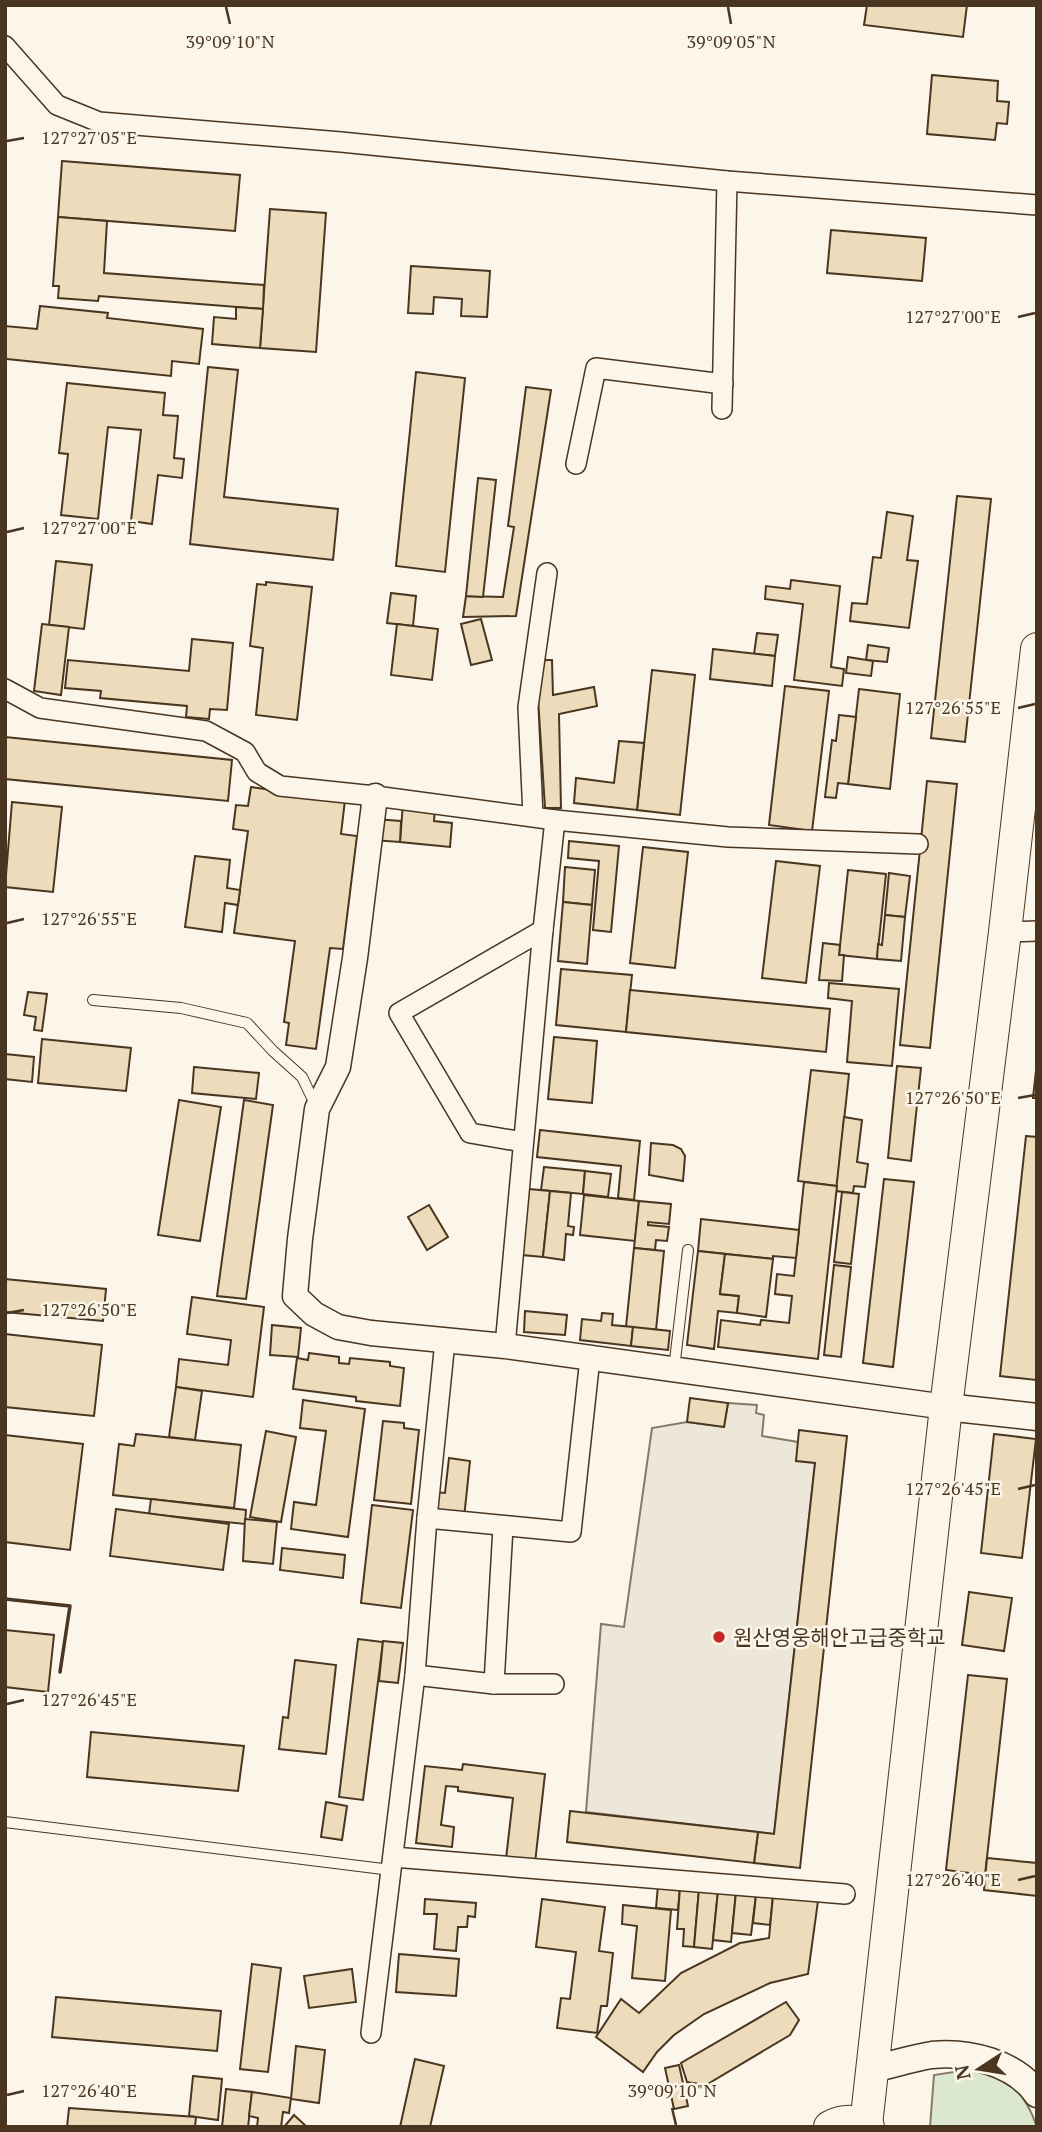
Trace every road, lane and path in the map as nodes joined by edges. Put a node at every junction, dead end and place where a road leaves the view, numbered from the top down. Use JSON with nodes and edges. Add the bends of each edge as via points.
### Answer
{"nodes":[{"id":1,"x":5,"y":46,"type":"edge"},
{"id":2,"x":727,"y":181,"type":"junction"},
{"id":3,"x":1037,"y":205,"type":"edge"},
{"id":4,"x":723,"y":384,"type":"junction"},
{"id":5,"x":722,"y":409,"type":"dead end"},
{"id":6,"x":576,"y":464,"type":"dead end"},
{"id":7,"x":547,"y":573,"type":"dead end"},
{"id":8,"x":1037,"y":649,"type":"edge"},
{"id":9,"x":5,"y":689,"type":"edge"},
{"id":10,"x":375,"y":796,"type":"junction"},
{"id":11,"x":533,"y":817,"type":"junction"},
{"id":12,"x":555,"y":820,"type":"junction"},
{"id":13,"x":918,"y":844,"type":"dead end"},
{"id":14,"x":543,"y":930,"type":"junction"},
{"id":15,"x":1037,"y":931,"type":"edge"},
{"id":16,"x":1005,"y":932,"type":"junction"},
{"id":17,"x":93,"y":1000,"type":"dead end"},
{"id":18,"x":317,"y":1110,"type":"junction"},
{"id":19,"x":523,"y":1142,"type":"junction"},
{"id":20,"x":688,"y":1250,"type":"dead end"},
{"id":21,"x":445,"y":1341,"type":"junction"},
{"id":22,"x":505,"y":1346,"type":"junction"},
{"id":23,"x":590,"y":1358,"type":"junction"},
{"id":24,"x":674,"y":1370,"type":"junction"},
{"id":25,"x":946,"y":1407,"type":"junction"},
{"id":26,"x":1037,"y":1417,"type":"edge"},
{"id":27,"x":427,"y":1518,"type":"junction"},
{"id":28,"x":503,"y":1527,"type":"junction"},
{"id":29,"x":415,"y":1675,"type":"junction"},
{"id":30,"x":494,"y":1684,"type":"junction"},
{"id":31,"x":554,"y":1684,"type":"dead end"},
{"id":32,"x":5,"y":1822,"type":"edge"},
{"id":33,"x":392,"y":1863,"type":"junction"},
{"id":34,"x":845,"y":1894,"type":"dead end"},
{"id":35,"x":371,"y":2033,"type":"dead end"},
{"id":36,"x":872,"y":2069,"type":"junction"},
{"id":37,"x":1037,"y":2094,"type":"edge"},
{"id":38,"x":867,"y":2126,"type":"edge"},
{"id":39,"x":830,"y":2127,"type":"edge"}],
"edges":[{"from":1,"to":2,"type":"street","via":[[57,105],[99,122]]},
{"from":2,"to":3,"type":"street"},
{"from":2,"to":4,"type":"street"},
{"from":4,"to":5,"type":"street"},
{"from":4,"to":6,"type":"street","via":[[596,368]]},
{"from":7,"to":11,"type":"street","via":[[528,707]]},
{"from":8,"to":16,"type":"highway"},
{"from":9,"to":10,"type":"street","via":[[40,708],[205,731],[245,752],[257,772],[281,786]]},
{"from":10,"to":11,"type":"street"},
{"from":10,"to":18,"type":"street","via":[[338,1067]]},
{"from":11,"to":12,"type":"street"},
{"from":12,"to":13,"type":"street","via":[[728,837]]},
{"from":12,"to":14,"type":"street"},
{"from":14,"to":19,"type":"street"},
{"from":14,"to":19,"type":"street","via":[[399,1013],[470,1133]]},
{"from":15,"to":16,"type":"street"},
{"from":16,"to":25,"type":"highway"},
{"from":17,"to":18,"type":"lane","via":[[181,1007],[247,1023],[302,1077]]},
{"from":18,"to":21,"type":"street","via":[[295,1296],[338,1327]]},
{"from":19,"to":22,"type":"street"},
{"from":20,"to":24,"type":"lane"},
{"from":21,"to":22,"type":"street"},
{"from":21,"to":27,"type":"street"},
{"from":22,"to":23,"type":"street"},
{"from":23,"to":24,"type":"street"},
{"from":23,"to":28,"type":"street","via":[[571,1532]]},
{"from":24,"to":25,"type":"street"},
{"from":25,"to":26,"type":"main road"},
{"from":25,"to":36,"type":"highway"},
{"from":27,"to":28,"type":"street"},
{"from":27,"to":29,"type":"street"},
{"from":28,"to":30,"type":"street"},
{"from":29,"to":30,"type":"street"},
{"from":29,"to":33,"type":"street"},
{"from":30,"to":31,"type":"street"},
{"from":32,"to":33,"type":"lane"},
{"from":33,"to":34,"type":"street"},
{"from":33,"to":35,"type":"street"},
{"from":36,"to":37,"type":"main road","via":[[932,2055],[967,2056],[1003,2067]]},
{"from":36,"to":38,"type":"highway"},
{"from":38,"to":39,"type":"highway","via":[[846,2121]]}]}
